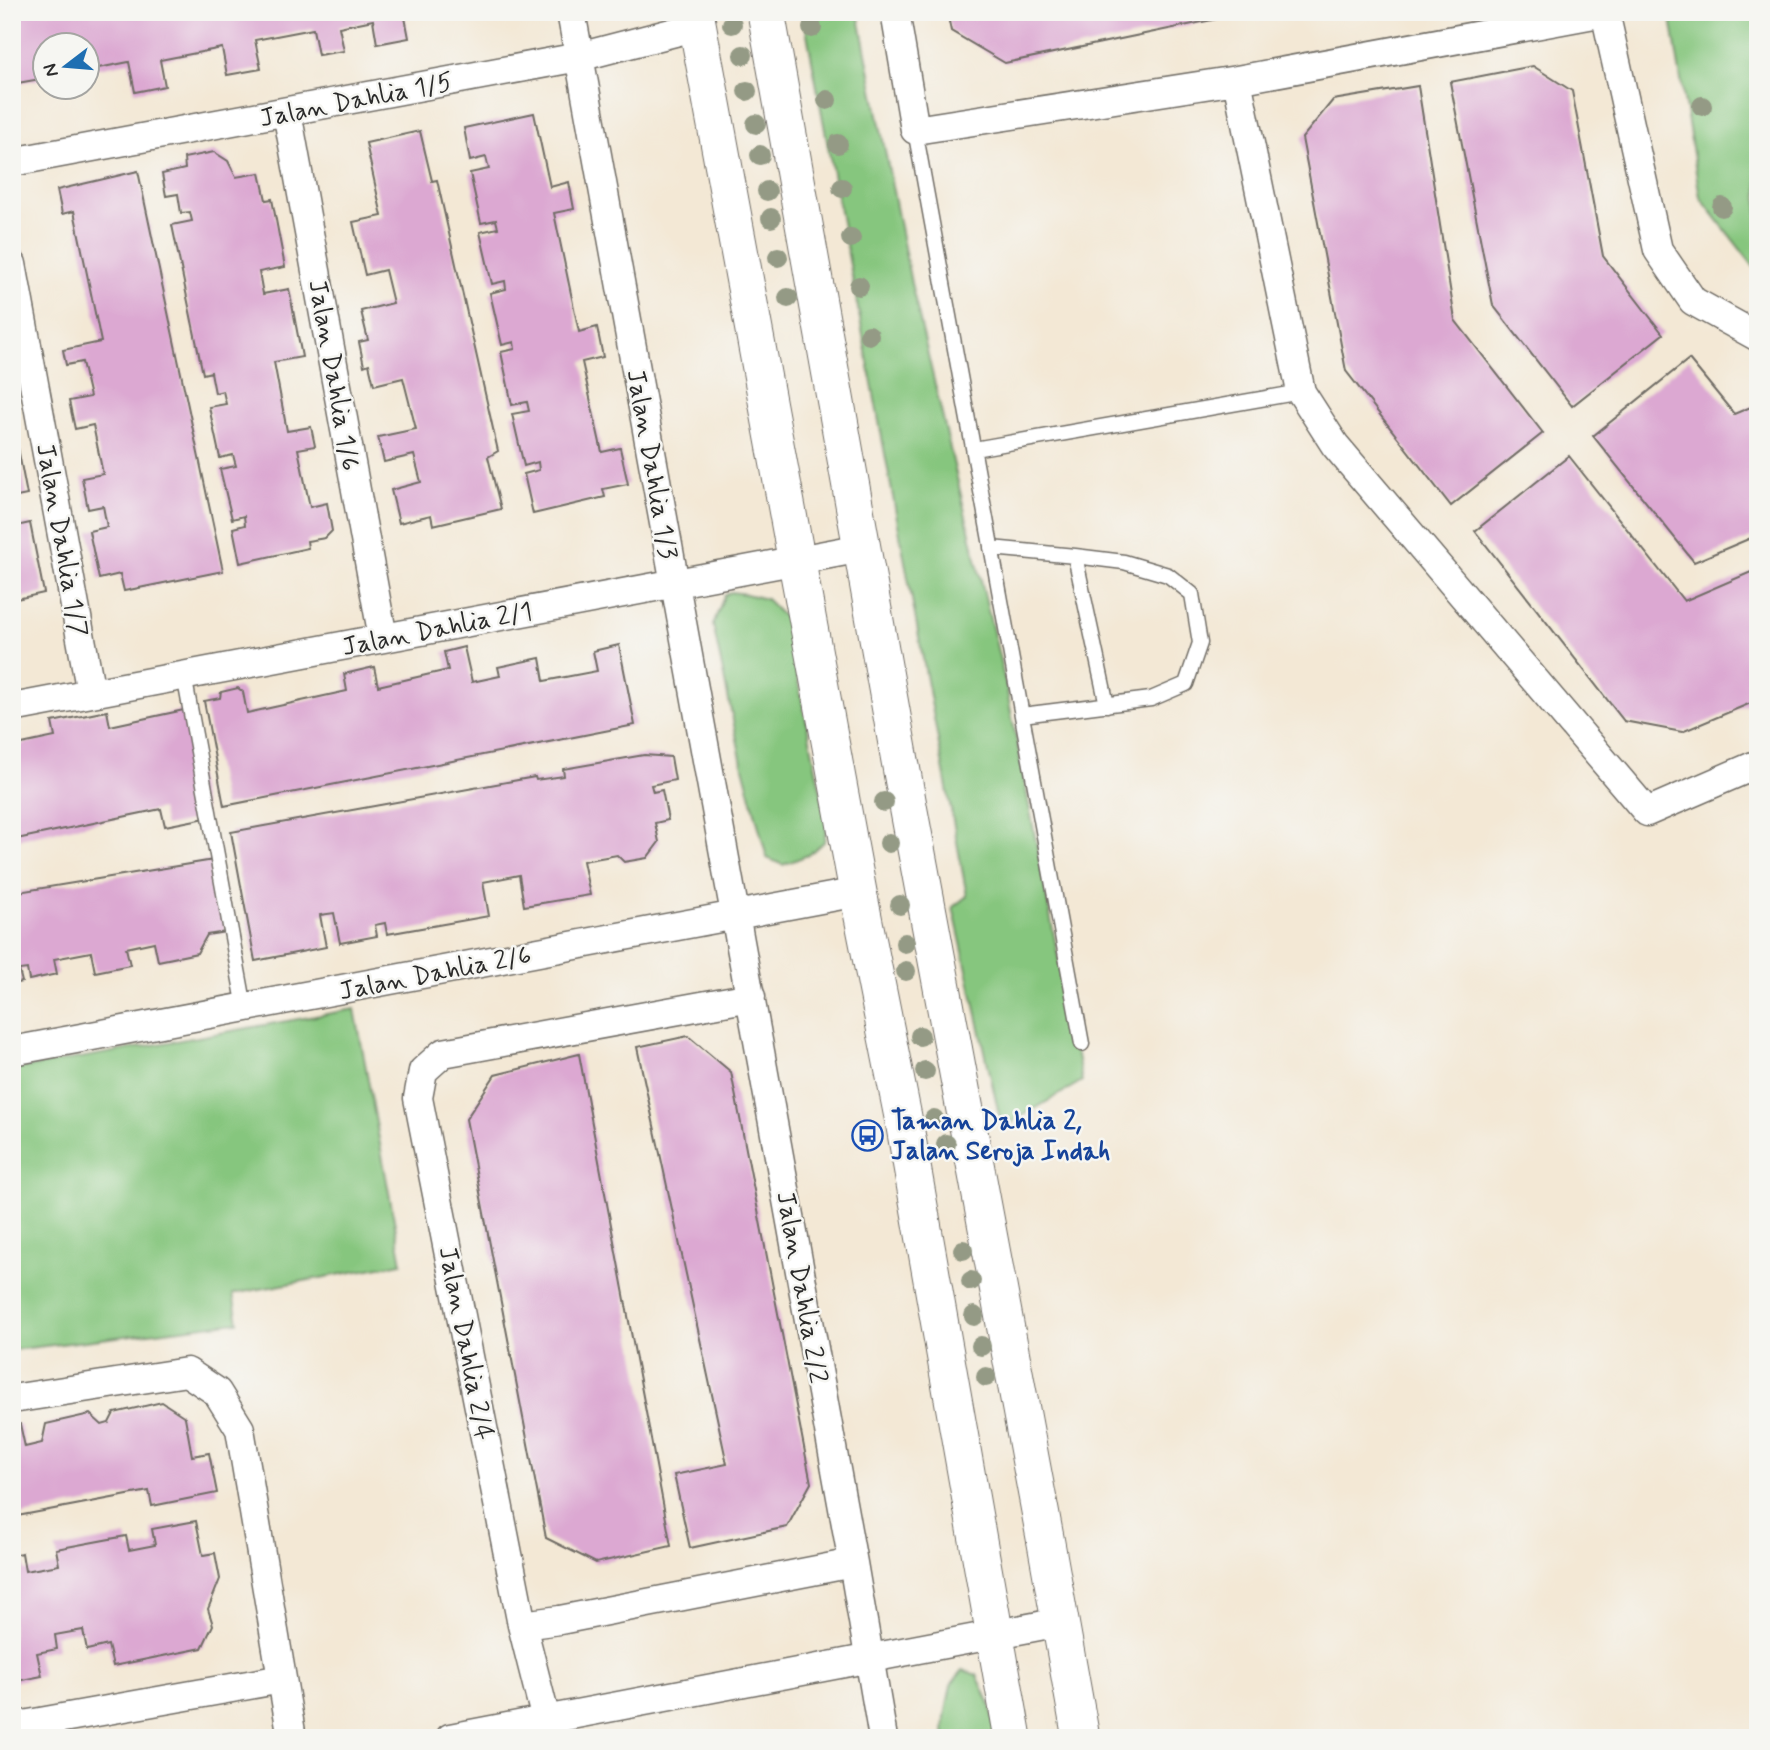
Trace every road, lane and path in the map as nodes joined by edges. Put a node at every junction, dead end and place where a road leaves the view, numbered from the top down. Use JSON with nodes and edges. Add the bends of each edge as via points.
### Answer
{"nodes":[{"id":1,"x":571,"y":12,"type":"edge"},
{"id":2,"x":766,"y":12,"type":"edge"},
{"id":3,"x":895,"y":12,"type":"edge"},
{"id":4,"x":697,"y":19,"type":"edge"},
{"id":5,"x":579,"y":57,"type":"junction"},
{"id":6,"x":1237,"y":80,"type":"junction"},
{"id":7,"x":288,"y":111,"type":"junction"},
{"id":8,"x":915,"y":130,"type":"junction"},
{"id":9,"x":12,"y":162,"type":"edge"},
{"id":10,"x":12,"y":264,"type":"edge"},
{"id":11,"x":1758,"y":337,"type":"edge"},
{"id":12,"x":1301,"y":392,"type":"junction"},
{"id":13,"x":974,"y":449,"type":"junction"},
{"id":14,"x":862,"y":548,"type":"junction"},
{"id":15,"x":991,"y":548,"type":"junction"},
{"id":16,"x":1075,"y":556,"type":"junction"},
{"id":17,"x":797,"y":560,"type":"junction"},
{"id":18,"x":675,"y":583,"type":"junction"},
{"id":19,"x":383,"y":638,"type":"junction"},
{"id":20,"x":184,"y":675,"type":"junction"},
{"id":21,"x":91,"y":693,"type":"junction"},
{"id":22,"x":1107,"y":705,"type":"junction"},
{"id":23,"x":12,"y":708,"type":"edge"},
{"id":24,"x":1022,"y":715,"type":"junction"},
{"id":25,"x":1758,"y":764,"type":"edge"},
{"id":26,"x":858,"y":892,"type":"junction"},
{"id":27,"x":735,"y":916,"type":"junction"},
{"id":28,"x":751,"y":997,"type":"junction"},
{"id":29,"x":245,"y":1008,"type":"junction"},
{"id":30,"x":1082,"y":1044,"type":"dead end"},
{"id":31,"x":12,"y":1051,"type":"edge"},
{"id":32,"x":12,"y":1399,"type":"edge"},
{"id":33,"x":853,"y":1563,"type":"junction"},
{"id":34,"x":1060,"y":1622,"type":"junction"},
{"id":35,"x":522,"y":1625,"type":"junction"},
{"id":36,"x":995,"y":1636,"type":"junction"},
{"id":37,"x":870,"y":1659,"type":"junction"},
{"id":38,"x":282,"y":1679,"type":"junction"},
{"id":39,"x":546,"y":1720,"type":"junction"},
{"id":40,"x":12,"y":1727,"type":"edge"},
{"id":41,"x":292,"y":1738,"type":"edge"},
{"id":42,"x":450,"y":1738,"type":"edge"},
{"id":43,"x":882,"y":1738,"type":"edge"},
{"id":44,"x":1013,"y":1738,"type":"edge"},
{"id":45,"x":1081,"y":1738,"type":"edge"}],
"edges":[{"from":1,"to":5,"type":"street","name":"Jalan Dahlia 1/3"},
{"from":2,"to":14,"type":"street"},
{"from":3,"to":8,"type":"street"},
{"from":4,"to":5,"type":"street","name":"Jalan Dahlia 1/5"},
{"from":4,"to":17,"type":"street"},
{"from":5,"to":7,"type":"street","name":"Jalan Dahlia 1/5"},
{"from":5,"to":18,"type":"street","name":"Jalan Dahlia 1/3"},
{"from":6,"to":8,"type":"street"},
{"from":6,"to":11,"type":"street","via":[[1605,12],[1657,250],[1693,301]]},
{"from":6,"to":12,"type":"street"},
{"from":7,"to":9,"type":"street","name":"Jalan Dahlia 1/5"},
{"from":7,"to":19,"type":"street","name":"Jalan Dahlia 1/6"},
{"from":8,"to":13,"type":"lane"},
{"from":10,"to":21,"type":"street","name":"Jalan Dahlia 1/7"},
{"from":12,"to":13,"type":"lane"},
{"from":12,"to":25,"type":"street","via":[[1335,445],[1647,812]]},
{"from":13,"to":15,"type":"lane"},
{"from":14,"to":17,"type":"street","name":"Jalan Dahlia 2/1"},
{"from":14,"to":34,"type":"street"},
{"from":15,"to":16,"type":"lane"},
{"from":15,"to":24,"type":"lane"},
{"from":16,"to":22,"type":"lane"},
{"from":16,"to":22,"type":"lane","via":[[1124,562],[1168,575],[1192,594],[1200,643],[1186,684],[1151,699]]},
{"from":17,"to":18,"type":"street","name":"Jalan Dahlia 2/1"},
{"from":17,"to":26,"type":"street"},
{"from":18,"to":19,"type":"street","name":"Jalan Dahlia 2/1"},
{"from":18,"to":27,"type":"street","name":"Jalan Dahlia 1/3"},
{"from":19,"to":20,"type":"street","name":"Jalan Dahlia 2/1"},
{"from":20,"to":21,"type":"street","name":"Jalan Dahlia 2/1"},
{"from":20,"to":29,"type":"lane"},
{"from":21,"to":23,"type":"street","name":"Jalan Dahlia 2/1"},
{"from":22,"to":24,"type":"lane"},
{"from":24,"to":30,"type":"lane"},
{"from":26,"to":27,"type":"street","name":"Jalan Dahlia 2/6"},
{"from":26,"to":36,"type":"street","via":[[905,1127]]},
{"from":27,"to":28,"type":"street","name":"Jalan Dahlia 2/2"},
{"from":27,"to":29,"type":"street","name":"Jalan Dahlia 2/6"},
{"from":28,"to":33,"type":"street","name":"Jalan Dahlia 2/2"},
{"from":28,"to":35,"type":"street","name":"Jalan Dahlia 2/4","via":[[443,1053],[423,1071],[418,1098]]},
{"from":29,"to":31,"type":"street","name":"Jalan Dahlia 2/6"},
{"from":32,"to":38,"type":"street","via":[[187,1372],[217,1392],[240,1429]]},
{"from":33,"to":35,"type":"street"},
{"from":33,"to":37,"type":"street","name":"Jalan Dahlia 2/2"},
{"from":34,"to":36,"type":"street"},
{"from":34,"to":45,"type":"street"},
{"from":35,"to":39,"type":"street","name":"Jalan Dahlia 2/4"},
{"from":36,"to":37,"type":"street"},
{"from":36,"to":44,"type":"street"},
{"from":37,"to":39,"type":"street"},
{"from":37,"to":43,"type":"street","name":"Jalan Dahlia 2/2"},
{"from":38,"to":40,"type":"street"},
{"from":38,"to":41,"type":"street"},
{"from":39,"to":42,"type":"street"}]}
